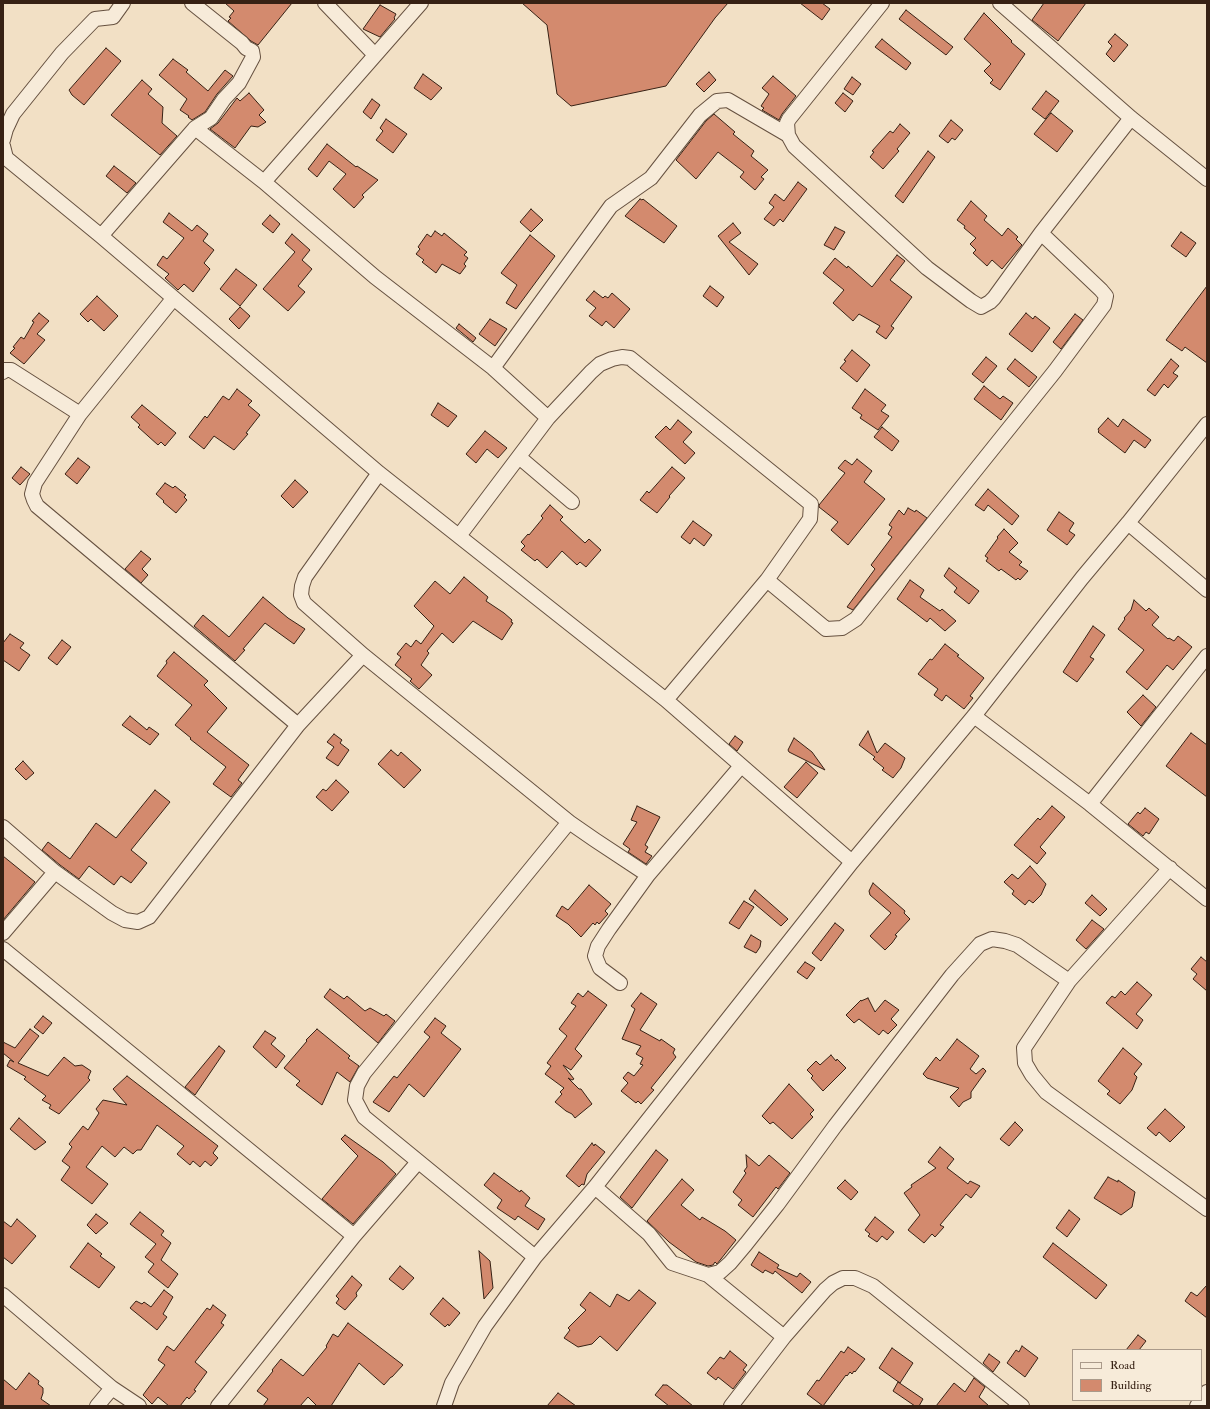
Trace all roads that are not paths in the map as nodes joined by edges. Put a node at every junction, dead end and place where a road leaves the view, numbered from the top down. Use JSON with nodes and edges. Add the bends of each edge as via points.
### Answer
{"nodes":[{"id":1,"x":123,"y":3,"type":"edge"},
{"id":2,"x":192,"y":3,"type":"edge"},
{"id":3,"x":325,"y":3,"type":"edge"},
{"id":4,"x":421,"y":3,"type":"edge"},
{"id":5,"x":882,"y":3,"type":"edge"},
{"id":6,"x":1000,"y":3,"type":"edge"},
{"id":7,"x":376,"y":55,"type":"junction"},
{"id":8,"x":1131,"y":118,"type":"junction"},
{"id":9,"x":195,"y":128,"type":"junction"},
{"id":10,"x":788,"y":135,"type":"junction"},
{"id":11,"x":3,"y":140,"type":"edge"},
{"id":12,"x":3,"y":146,"type":"edge"},
{"id":13,"x":1207,"y":179,"type":"edge"},
{"id":14,"x":264,"y":182,"type":"junction"},
{"id":15,"x":1040,"y":234,"type":"junction"},
{"id":16,"x":101,"y":236,"type":"junction"},
{"id":17,"x":173,"y":299,"type":"junction"},
{"id":18,"x":493,"y":368,"type":"junction"},
{"id":19,"x":3,"y":372,"type":"edge"},
{"id":20,"x":80,"y":414,"type":"junction"},
{"id":21,"x":548,"y":418,"type":"junction"},
{"id":22,"x":1207,"y":424,"type":"edge"},
{"id":23,"x":519,"y":457,"type":"junction"},
{"id":24,"x":379,"y":474,"type":"junction"},
{"id":25,"x":572,"y":502,"type":"dead end"},
{"id":26,"x":1128,"y":523,"type":"junction"},
{"id":27,"x":458,"y":536,"type":"junction"},
{"id":28,"x":767,"y":580,"type":"junction"},
{"id":29,"x":1207,"y":590,"type":"edge"},
{"id":30,"x":363,"y":655,"type":"junction"},
{"id":31,"x":1207,"y":656,"type":"edge"},
{"id":32,"x":666,"y":700,"type":"junction"},
{"id":33,"x":974,"y":716,"type":"junction"},
{"id":34,"x":298,"y":725,"type":"junction"},
{"id":35,"x":742,"y":766,"type":"junction"},
{"id":36,"x":1090,"y":804,"type":"junction"},
{"id":37,"x":569,"y":822,"type":"junction"},
{"id":38,"x":3,"y":827,"type":"edge"},
{"id":39,"x":852,"y":862,"type":"junction"},
{"id":40,"x":1170,"y":868,"type":"junction"},
{"id":41,"x":55,"y":872,"type":"junction"},
{"id":42,"x":648,"y":875,"type":"junction"},
{"id":43,"x":1207,"y":898,"type":"edge"},
{"id":44,"x":3,"y":934,"type":"edge"},
{"id":45,"x":3,"y":949,"type":"edge"},
{"id":46,"x":1069,"y":981,"type":"junction"},
{"id":47,"x":620,"y":983,"type":"dead end"},
{"id":48,"x":418,"y":1162,"type":"junction"},
{"id":49,"x":595,"y":1187,"type":"junction"},
{"id":50,"x":1207,"y":1209,"type":"edge"},
{"id":51,"x":354,"y":1236,"type":"junction"},
{"id":52,"x":535,"y":1257,"type":"junction"},
{"id":53,"x":708,"y":1275,"type":"junction"},
{"id":54,"x":3,"y":1295,"type":"edge"},
{"id":55,"x":784,"y":1337,"type":"junction"},
{"id":56,"x":112,"y":1388,"type":"junction"},
{"id":57,"x":97,"y":1406,"type":"edge"},
{"id":58,"x":138,"y":1406,"type":"edge"},
{"id":59,"x":218,"y":1406,"type":"edge"},
{"id":60,"x":444,"y":1406,"type":"edge"},
{"id":61,"x":731,"y":1406,"type":"edge"},
{"id":62,"x":1022,"y":1406,"type":"edge"}],
"edges":[{"from":1,"to":11,"type":"street","via":[[113,17],[96,19],[62,53],[13,114]]},
{"from":2,"to":9,"type":"street","via":[[252,51],[252,57],[239,83],[211,118]]},
{"from":3,"to":7,"type":"street"},
{"from":4,"to":7,"type":"street"},
{"from":5,"to":10,"type":"street","via":[[788,119]]},
{"from":6,"to":8,"type":"street"},
{"from":7,"to":14,"type":"street"},
{"from":8,"to":13,"type":"street"},
{"from":8,"to":15,"type":"street"},
{"from":9,"to":14,"type":"street"},
{"from":9,"to":16,"type":"street"},
{"from":10,"to":15,"type":"street","via":[[794,146],[926,268],[981,307],[994,298]]},
{"from":10,"to":18,"type":"street","via":[[728,100],[717,101],[700,115],[651,178],[611,206]]},
{"from":12,"to":16,"type":"street","via":[[6,158]]},
{"from":14,"to":18,"type":"street","via":[[375,277]]},
{"from":15,"to":28,"type":"street","via":[[1106,296],[1104,306],[1055,371],[856,619],[842,628],[826,629]]},
{"from":16,"to":17,"type":"street"},
{"from":17,"to":20,"type":"street"},
{"from":17,"to":24,"type":"street"},
{"from":18,"to":21,"type":"street"},
{"from":19,"to":20,"type":"street","via":[[11,370]]},
{"from":20,"to":34,"type":"street","via":[[34,482],[32,494],[36,506]]},
{"from":21,"to":23,"type":"street"},
{"from":21,"to":28,"type":"street","via":[[600,364],[622,357],[630,358],[811,504],[810,519]]},
{"from":22,"to":26,"type":"street"},
{"from":23,"to":25,"type":"street"},
{"from":23,"to":27,"type":"street"},
{"from":24,"to":27,"type":"street"},
{"from":24,"to":30,"type":"street","via":[[305,577],[301,595],[304,603]]},
{"from":26,"to":29,"type":"street"},
{"from":26,"to":33,"type":"street"},
{"from":27,"to":32,"type":"street"},
{"from":28,"to":32,"type":"street"},
{"from":30,"to":34,"type":"street"},
{"from":30,"to":37,"type":"street"},
{"from":31,"to":36,"type":"street"},
{"from":32,"to":35,"type":"street"},
{"from":33,"to":36,"type":"street"},
{"from":33,"to":39,"type":"street"},
{"from":34,"to":41,"type":"street","via":[[149,917],[138,922],[124,920]]},
{"from":35,"to":39,"type":"street"},
{"from":35,"to":42,"type":"street"},
{"from":36,"to":40,"type":"street"},
{"from":37,"to":42,"type":"street"},
{"from":37,"to":48,"type":"street","via":[[364,1073],[357,1086],[356,1100],[364,1117]]},
{"from":38,"to":41,"type":"street"},
{"from":39,"to":49,"type":"street"},
{"from":40,"to":43,"type":"street"},
{"from":40,"to":46,"type":"street"},
{"from":41,"to":44,"type":"street"},
{"from":42,"to":47,"type":"street","via":[[609,929],[595,956],[600,968]]},
{"from":45,"to":51,"type":"street"},
{"from":46,"to":50,"type":"street","via":[[1024,1048],[1026,1063],[1032,1075],[1046,1092]]},
{"from":46,"to":53,"type":"street","via":[[1017,945],[992,939],[980,944],[952,975],[730,1263],[720,1272]]},
{"from":48,"to":51,"type":"street"},
{"from":48,"to":52,"type":"street"},
{"from":49,"to":52,"type":"street"},
{"from":49,"to":53,"type":"street","via":[[649,1234],[672,1263]]},
{"from":51,"to":59,"type":"street"},
{"from":52,"to":60,"type":"street","via":[[485,1326],[452,1382]]},
{"from":53,"to":55,"type":"street"},
{"from":54,"to":56,"type":"street"},
{"from":55,"to":61,"type":"street"},
{"from":55,"to":62,"type":"street","via":[[833,1283],[843,1278],[855,1278],[873,1286]]},
{"from":56,"to":57,"type":"street"},
{"from":56,"to":58,"type":"street"}]}
